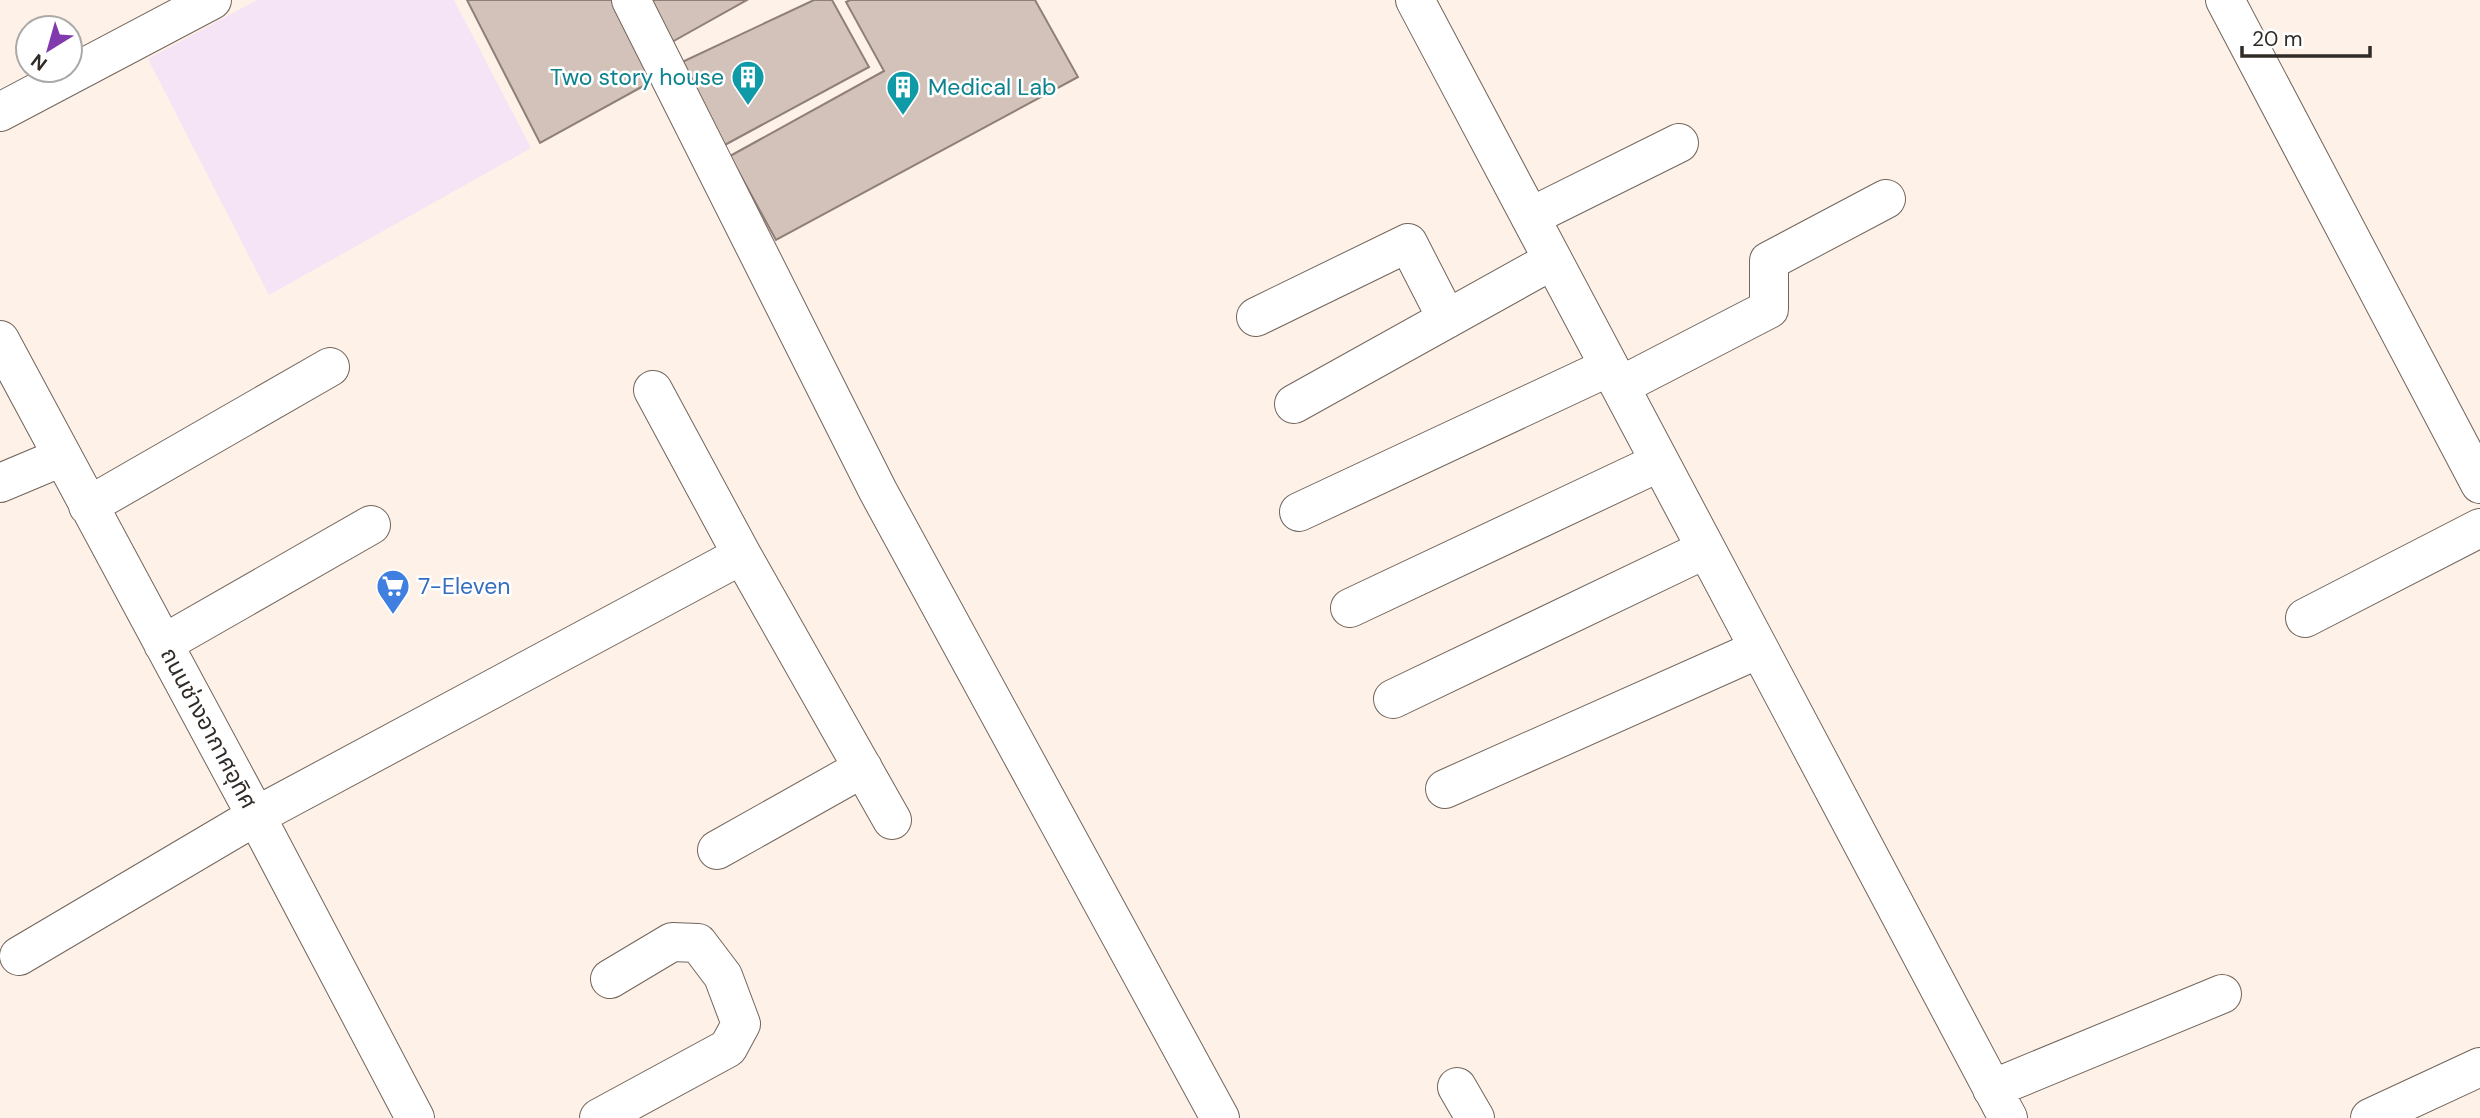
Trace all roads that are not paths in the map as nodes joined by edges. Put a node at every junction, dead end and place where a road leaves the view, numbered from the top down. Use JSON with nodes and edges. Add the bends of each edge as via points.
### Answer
{"nodes":[{"id":1,"x":212,"y":0,"type":"edge"},
{"id":2,"x":631,"y":0,"type":"edge"},
{"id":3,"x":1415,"y":0,"type":"edge"},
{"id":4,"x":2225,"y":0,"type":"edge"},
{"id":5,"x":0,"y":112,"type":"edge"},
{"id":6,"x":1679,"y":143,"type":"dead end"},
{"id":7,"x":1886,"y":199,"type":"dead end"},
{"id":8,"x":1530,"y":217,"type":"junction"},
{"id":9,"x":1553,"y":260,"type":"junction"},
{"id":10,"x":1256,"y":317,"type":"dead end"},
{"id":11,"x":1447,"y":319,"type":"junction"},
{"id":12,"x":0,"y":340,"type":"edge"},
{"id":13,"x":330,"y":367,"type":"dead end"},
{"id":14,"x":1615,"y":377,"type":"junction"},
{"id":15,"x":653,"y":390,"type":"dead end"},
{"id":16,"x":1294,"y":404,"type":"dead end"},
{"id":17,"x":62,"y":457,"type":"junction"},
{"id":18,"x":1660,"y":462,"type":"junction"},
{"id":19,"x":0,"y":483,"type":"edge"},
{"id":20,"x":2480,"y":484,"type":"edge"},
{"id":21,"x":89,"y":506,"type":"junction"},
{"id":22,"x":1299,"y":512,"type":"dead end"},
{"id":23,"x":371,"y":525,"type":"dead end"},
{"id":24,"x":2480,"y":528,"type":"edge"},
{"id":25,"x":1706,"y":549,"type":"junction"},
{"id":26,"x":742,"y":555,"type":"junction"},
{"id":27,"x":1350,"y":608,"type":"dead end"},
{"id":28,"x":2305,"y":618,"type":"dead end"},
{"id":29,"x":163,"y":644,"type":"junction"},
{"id":30,"x":1759,"y":649,"type":"junction"},
{"id":31,"x":1393,"y":699,"type":"dead end"},
{"id":32,"x":863,"y":768,"type":"junction"},
{"id":33,"x":1445,"y":789,"type":"dead end"},
{"id":34,"x":256,"y":816,"type":"junction"},
{"id":35,"x":892,"y":820,"type":"dead end"},
{"id":36,"x":717,"y":850,"type":"dead end"},
{"id":37,"x":19,"y":956,"type":"dead end"},
{"id":38,"x":610,"y":979,"type":"dead end"},
{"id":39,"x":2222,"y":994,"type":"dead end"},
{"id":40,"x":2480,"y":1067,"type":"edge"},
{"id":41,"x":2000,"y":1103,"type":"edge"},
{"id":42,"x":415,"y":1118,"type":"edge"},
{"id":43,"x":598,"y":1118,"type":"edge"},
{"id":44,"x":1220,"y":1118,"type":"edge"},
{"id":45,"x":2370,"y":1118,"type":"edge"}],
"edges":[{"from":1,"to":5,"type":"street"},
{"from":2,"to":44,"type":"street","via":[[878,491]]},
{"from":3,"to":8,"type":"street"},
{"from":4,"to":20,"type":"street"},
{"from":6,"to":8,"type":"street"},
{"from":7,"to":14,"type":"street","via":[[1769,261],[1769,309]]},
{"from":8,"to":9,"type":"street"},
{"from":9,"to":11,"type":"street"},
{"from":9,"to":14,"type":"street"},
{"from":10,"to":11,"type":"street","via":[[1408,243]]},
{"from":11,"to":16,"type":"street"},
{"from":12,"to":17,"type":"street","name":"ถนนช่างอากาศอุทิศ"},
{"from":13,"to":21,"type":"street"},
{"from":14,"to":18,"type":"street"},
{"from":14,"to":22,"type":"street"},
{"from":15,"to":26,"type":"street"},
{"from":17,"to":19,"type":"street"},
{"from":17,"to":21,"type":"street","name":"ถนนช่างอากาศอุทิศ"},
{"from":18,"to":25,"type":"street"},
{"from":18,"to":27,"type":"street"},
{"from":21,"to":29,"type":"street","name":"ถนนช่างอากาศอุทิศ"},
{"from":23,"to":29,"type":"street"},
{"from":24,"to":28,"type":"street"},
{"from":25,"to":30,"type":"street"},
{"from":25,"to":31,"type":"street"},
{"from":26,"to":32,"type":"street"},
{"from":26,"to":34,"type":"street"},
{"from":29,"to":34,"type":"street","name":"ถนนช่างอากาศอุทิศ"},
{"from":30,"to":33,"type":"street"},
{"from":30,"to":41,"type":"street"},
{"from":32,"to":35,"type":"street"},
{"from":32,"to":36,"type":"street"},
{"from":34,"to":37,"type":"street"},
{"from":34,"to":42,"type":"street","name":"ถนนช่างอากาศอุทิศ"},
{"from":38,"to":43,"type":"street","via":[[672,942],[698,943],[723,976],[741,1024],[728,1048]]},
{"from":39,"to":41,"type":"street"},
{"from":40,"to":45,"type":"street"}]}
